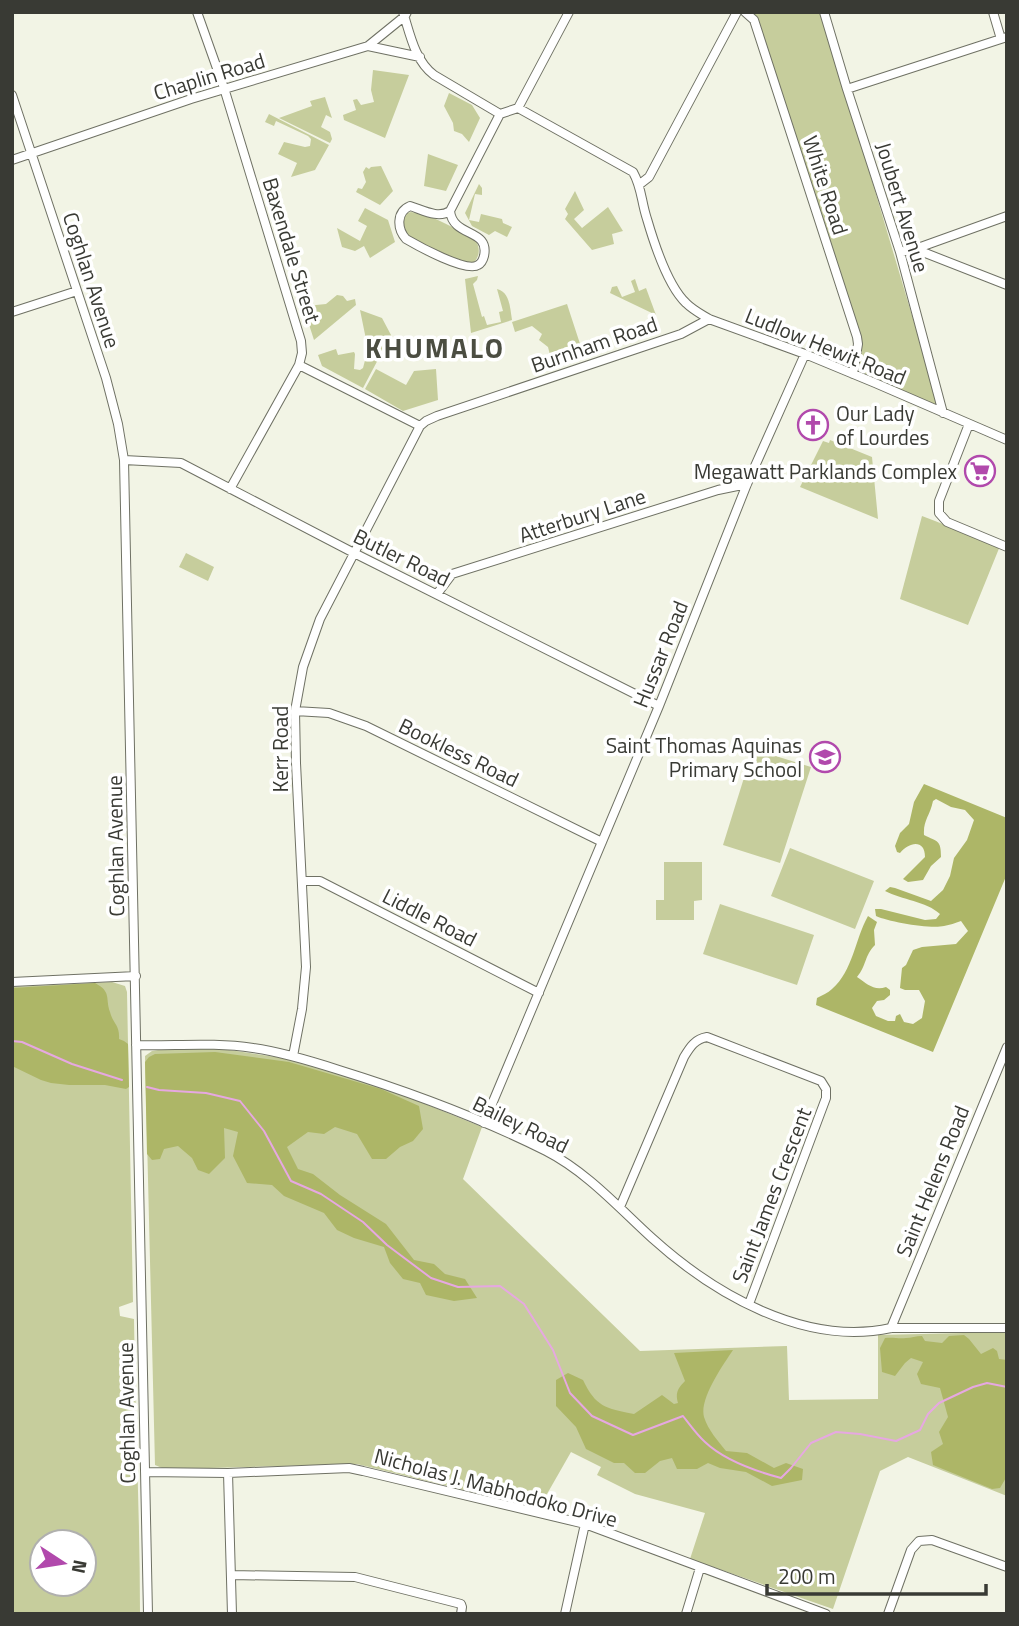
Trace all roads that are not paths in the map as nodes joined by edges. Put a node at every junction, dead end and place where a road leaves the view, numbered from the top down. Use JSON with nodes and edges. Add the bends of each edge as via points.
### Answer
{"nodes":[{"id":1,"x":197,"y":12,"type":"edge"},
{"id":2,"x":569,"y":12,"type":"edge"},
{"id":3,"x":737,"y":12,"type":"edge"},
{"id":4,"x":745,"y":12,"type":"edge"},
{"id":5,"x":824,"y":12,"type":"edge"},
{"id":6,"x":993,"y":12,"type":"edge"},
{"id":7,"x":405,"y":13,"type":"edge"},
{"id":8,"x":1004,"y":38,"type":"edge"},
{"id":9,"x":368,"y":46,"type":"junction"},
{"id":10,"x":421,"y":59,"type":"junction"},
{"id":11,"x":224,"y":88,"type":"junction"},
{"id":12,"x":847,"y":89,"type":"junction"},
{"id":13,"x":12,"y":94,"type":"edge"},
{"id":14,"x":518,"y":108,"type":"junction"},
{"id":15,"x":499,"y":114,"type":"junction"},
{"id":16,"x":31,"y":153,"type":"junction"},
{"id":17,"x":12,"y":160,"type":"edge"},
{"id":18,"x":640,"y":184,"type":"junction"},
{"id":19,"x":450,"y":211,"type":"junction"},
{"id":20,"x":1007,"y":216,"type":"edge"},
{"id":21,"x":915,"y":249,"type":"junction"},
{"id":22,"x":900,"y":252,"type":"junction"},
{"id":23,"x":1007,"y":285,"type":"edge"},
{"id":24,"x":78,"y":291,"type":"junction"},
{"id":25,"x":12,"y":312,"type":"edge"},
{"id":26,"x":709,"y":318,"type":"junction"},
{"id":27,"x":805,"y":354,"type":"junction"},
{"id":28,"x":299,"y":365,"type":"junction"},
{"id":29,"x":853,"y":374,"type":"junction"},
{"id":30,"x":943,"y":413,"type":"junction"},
{"id":31,"x":969,"y":424,"type":"junction"},
{"id":32,"x":420,"y":426,"type":"junction"},
{"id":33,"x":1007,"y":440,"type":"edge"},
{"id":34,"x":124,"y":460,"type":"junction"},
{"id":35,"x":747,"y":484,"type":"junction"},
{"id":36,"x":230,"y":489,"type":"junction"},
{"id":37,"x":1007,"y":547,"type":"edge"},
{"id":38,"x":354,"y":553,"type":"junction"},
{"id":39,"x":437,"y":594,"type":"junction"},
{"id":40,"x":659,"y":706,"type":"junction"},
{"id":41,"x":295,"y":711,"type":"junction"},
{"id":42,"x":602,"y":842,"type":"junction"},
{"id":43,"x":302,"y":881,"type":"junction"},
{"id":44,"x":136,"y":976,"type":"junction"},
{"id":45,"x":12,"y":982,"type":"edge"},
{"id":46,"x":539,"y":993,"type":"junction"},
{"id":47,"x":136,"y":1045,"type":"junction"},
{"id":48,"x":1007,"y":1047,"type":"edge"},
{"id":49,"x":293,"y":1056,"type":"junction"},
{"id":50,"x":484,"y":1123,"type":"junction"},
{"id":51,"x":620,"y":1207,"type":"junction"},
{"id":52,"x":749,"y":1304,"type":"junction"},
{"id":53,"x":891,"y":1328,"type":"junction"},
{"id":54,"x":1007,"y":1328,"type":"edge"},
{"id":55,"x":145,"y":1472,"type":"junction"},
{"id":56,"x":228,"y":1473,"type":"junction"},
{"id":57,"x":585,"y":1524,"type":"junction"},
{"id":58,"x":1007,"y":1567,"type":"edge"},
{"id":59,"x":700,"y":1568,"type":"junction"},
{"id":60,"x":231,"y":1575,"type":"junction"},
{"id":61,"x":148,"y":1614,"type":"edge"},
{"id":62,"x":232,"y":1614,"type":"edge"},
{"id":63,"x":461,"y":1614,"type":"edge"},
{"id":64,"x":565,"y":1614,"type":"edge"},
{"id":65,"x":686,"y":1614,"type":"edge"},
{"id":66,"x":825,"y":1614,"type":"edge"},
{"id":67,"x":888,"y":1614,"type":"edge"}],
"edges":[{"from":1,"to":11,"type":"street","name":"Baxendale Street"},
{"from":2,"to":14,"type":"street"},
{"from":3,"to":18,"type":"street","via":[[649,177]]},
{"from":4,"to":29,"type":"street","name":"White Road","via":[[754,20],[857,337]]},
{"from":5,"to":12,"type":"street","name":"Joubert Avenue"},
{"from":6,"to":8,"type":"street"},
{"from":7,"to":9,"type":"street"},
{"from":7,"to":10,"type":"street"},
{"from":8,"to":12,"type":"street"},
{"from":9,"to":10,"type":"street","name":"Chaplin Road"},
{"from":9,"to":11,"type":"street","name":"Chaplin Road"},
{"from":10,"to":15,"type":"street","via":[[434,75]]},
{"from":11,"to":16,"type":"street","name":"Chaplin Road"},
{"from":11,"to":28,"type":"street","name":"Baxendale Street","via":[[298,328]]},
{"from":12,"to":22,"type":"street","name":"Joubert Avenue"},
{"from":13,"to":16,"type":"street","name":"Coghlan Avenue"},
{"from":14,"to":15,"type":"street"},
{"from":14,"to":18,"type":"street","via":[[633,172]]},
{"from":15,"to":19,"type":"street"},
{"from":16,"to":17,"type":"street","name":"Chaplin Road"},
{"from":16,"to":24,"type":"street","name":"Coghlan Avenue"},
{"from":18,"to":26,"type":"street","name":"Ludlow Hewit Road","via":[[647,218],[673,284],[687,304]]},
{"from":19,"to":19,"type":"street","via":[[439,215],[406,207],[401,213],[401,232],[406,239],[463,266],[478,266],[485,246],[455,225]]},
{"from":20,"to":21,"type":"street"},
{"from":21,"to":22,"type":"street"},
{"from":21,"to":23,"type":"street"},
{"from":22,"to":30,"type":"street","name":"Joubert Avenue"},
{"from":24,"to":25,"type":"street"},
{"from":24,"to":34,"type":"street","name":"Coghlan Avenue","via":[[106,378]]},
{"from":26,"to":27,"type":"street","name":"Ludlow Hewit Road"},
{"from":26,"to":32,"type":"street","name":"Burnham Road","via":[[681,334],[437,416]]},
{"from":27,"to":29,"type":"street","name":"Ludlow Hewit Road"},
{"from":27,"to":35,"type":"street","name":"Hussar Road"},
{"from":28,"to":32,"type":"street"},
{"from":28,"to":36,"type":"street"},
{"from":29,"to":30,"type":"street","name":"Ludlow Hewit Road"},
{"from":30,"to":31,"type":"street","name":"Ludlow Hewit Road"},
{"from":31,"to":33,"type":"street","name":"Ludlow Hewit Road"},
{"from":31,"to":37,"type":"street","via":[[939,501],[939,513],[947,523]]},
{"from":32,"to":38,"type":"street","name":"Kerr Road"},
{"from":34,"to":36,"type":"street","name":"Butler Road","via":[[181,463]]},
{"from":34,"to":44,"type":"street","name":"Coghlan Avenue"},
{"from":35,"to":39,"type":"street","name":"Atterbury Lane","via":[[452,574]]},
{"from":35,"to":40,"type":"street","name":"Hussar Road"},
{"from":36,"to":38,"type":"street","name":"Butler Road"},
{"from":38,"to":39,"type":"street","name":"Butler Road"},
{"from":38,"to":41,"type":"street","name":"Kerr Road","via":[[312,639]]},
{"from":39,"to":40,"type":"street","name":"Butler Road"},
{"from":40,"to":42,"type":"street","name":"Hussar Road"},
{"from":41,"to":42,"type":"street","name":"Bookless Road","via":[[329,713],[366,726]]},
{"from":41,"to":43,"type":"street","name":"Kerr Road"},
{"from":42,"to":46,"type":"street","name":"Hussar Road"},
{"from":43,"to":46,"type":"street","name":"Liddle Road","via":[[320,881]]},
{"from":43,"to":49,"type":"street","name":"Kerr Road","via":[[306,987]]},
{"from":44,"to":45,"type":"street"},
{"from":44,"to":47,"type":"street","name":"Coghlan Avenue"},
{"from":46,"to":50,"type":"street","name":"Hussar Road"},
{"from":47,"to":49,"type":"street","name":"Bailey Road","via":[[236,1046]]},
{"from":47,"to":55,"type":"street","name":"Coghlan Avenue"},
{"from":48,"to":53,"type":"street","name":"Saint Helens Road"},
{"from":49,"to":50,"type":"street","name":"Bailey Road","via":[[390,1085]]},
{"from":50,"to":51,"type":"street","name":"Bailey Road","via":[[564,1162]]},
{"from":51,"to":52,"type":"street","name":"Bailey Road","via":[[701,1277]]},
{"from":51,"to":52,"type":"street","name":"Saint James Crescent","via":[[684,1057],[701,1038],[821,1081],[826,1098]]},
{"from":52,"to":53,"type":"street","name":"Bailey Road","via":[[806,1327],[856,1332]]},
{"from":53,"to":54,"type":"street","name":"Bailey Road"},
{"from":55,"to":56,"type":"street","name":"Nicholas J. Mabhodoko Drive"},
{"from":55,"to":61,"type":"street","name":"Coghlan Avenue"},
{"from":56,"to":57,"type":"street","name":"Nicholas J. Mabhodoko Drive","via":[[354,1469]]},
{"from":56,"to":60,"type":"street"},
{"from":57,"to":59,"type":"street","name":"Nicholas J. Mabhodoko Drive"},
{"from":57,"to":64,"type":"street"},
{"from":58,"to":67,"type":"street","via":[[932,1540],[919,1541],[911,1550]]},
{"from":59,"to":65,"type":"street"},
{"from":59,"to":66,"type":"street","name":"Nicholas J. Mabhodoko Drive"},
{"from":60,"to":62,"type":"street"},
{"from":60,"to":63,"type":"street","via":[[361,1577],[461,1604]]}]}
